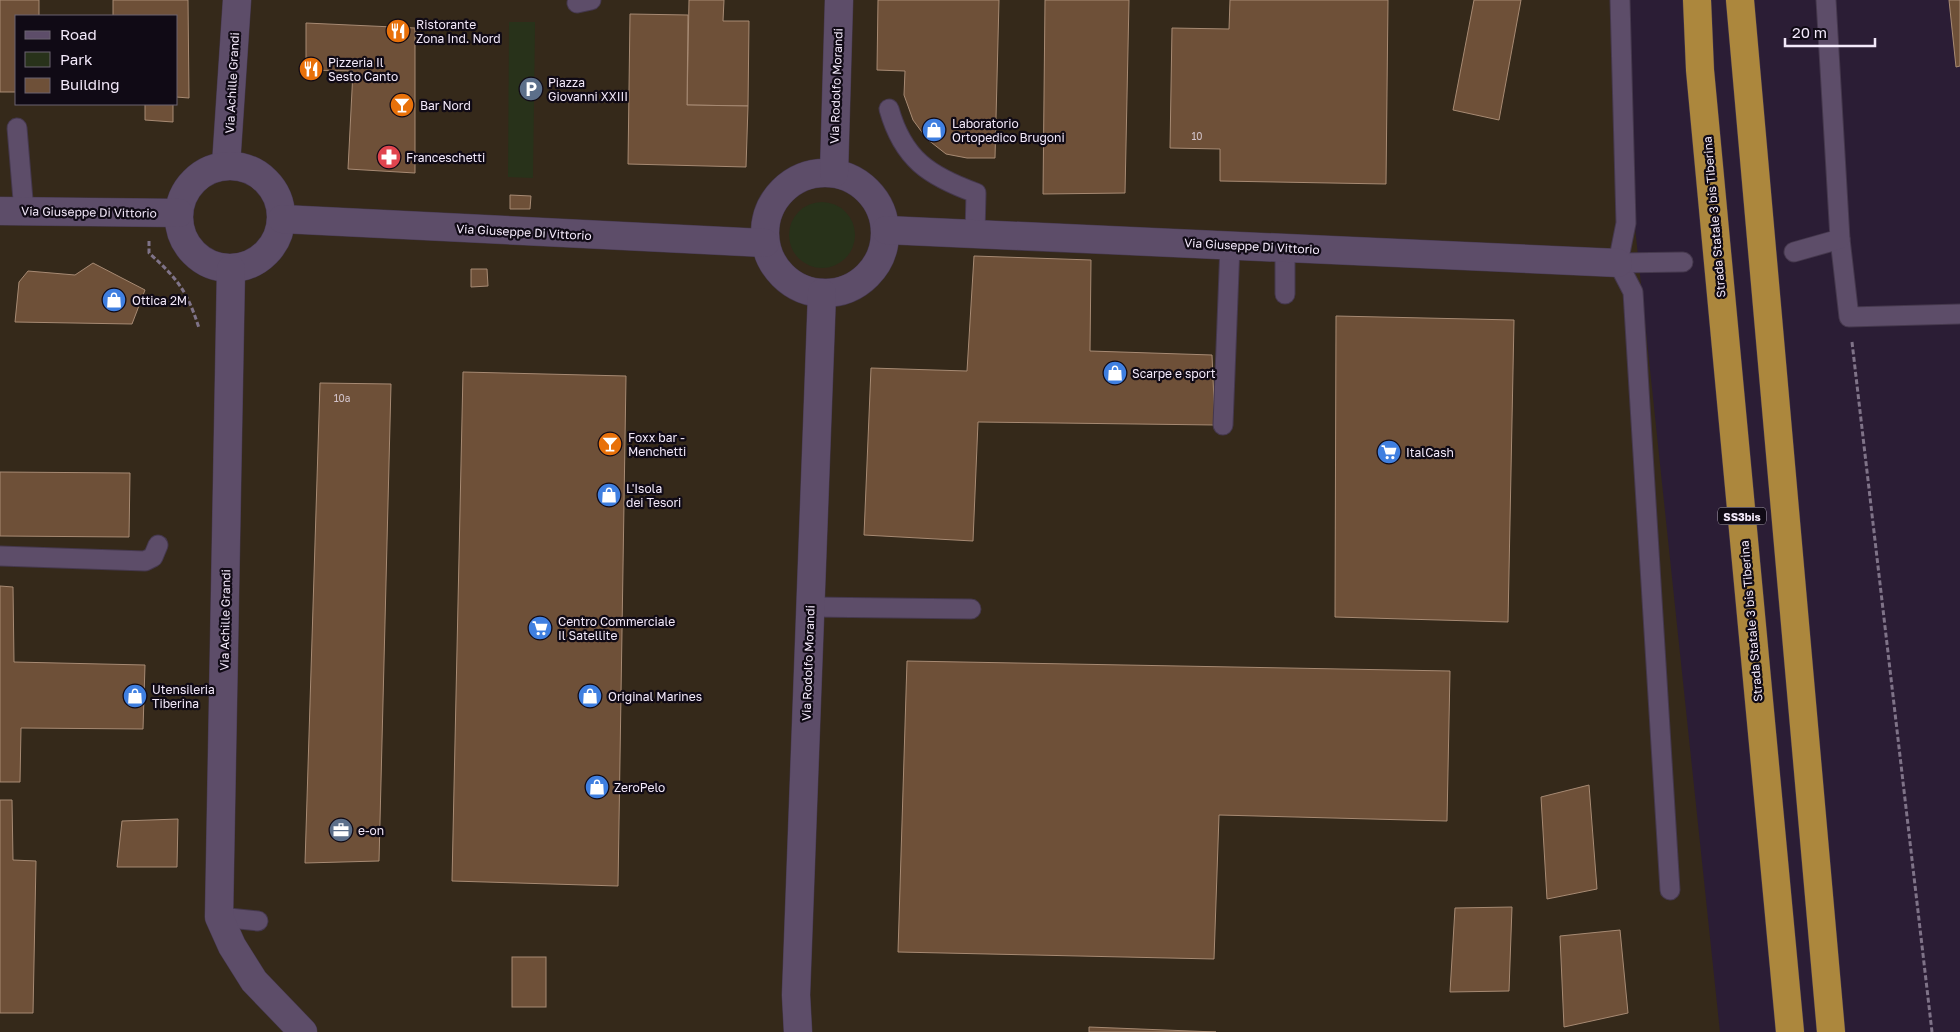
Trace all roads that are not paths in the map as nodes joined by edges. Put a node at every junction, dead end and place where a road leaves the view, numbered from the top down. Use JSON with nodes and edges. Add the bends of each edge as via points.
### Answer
{"nodes":[{"id":1,"x":237,"y":0,"type":"edge"},
{"id":2,"x":839,"y":0,"type":"edge"},
{"id":3,"x":1620,"y":0,"type":"edge"},
{"id":4,"x":1697,"y":0,"type":"edge"},
{"id":5,"x":1740,"y":0,"type":"edge"},
{"id":6,"x":1826,"y":0,"type":"edge"},
{"id":7,"x":889,"y":109,"type":"dead end"},
{"id":8,"x":17,"y":128,"type":"dead end"},
{"id":9,"x":226,"y":165,"type":"junction"},
{"id":10,"x":834,"y":173,"type":"junction"},
{"id":11,"x":12,"y":212,"type":"edge"},
{"id":12,"x":179,"y":213,"type":"junction"},
{"id":13,"x":282,"y":219,"type":"junction"},
{"id":14,"x":886,"y":230,"type":"junction"},
{"id":15,"x":975,"y":234,"type":"junction"},
{"id":16,"x":1840,"y":239,"type":"junction"},
{"id":17,"x":765,"y":243,"type":"junction"},
{"id":18,"x":1230,"y":246,"type":"junction"},
{"id":19,"x":1285,"y":248,"type":"junction"},
{"id":20,"x":1794,"y":252,"type":"dead end"},
{"id":21,"x":1683,"y":262,"type":"dead end"},
{"id":22,"x":1618,"y":263,"type":"junction"},
{"id":23,"x":231,"y":269,"type":"junction"},
{"id":24,"x":822,"y":294,"type":"junction"},
{"id":25,"x":1285,"y":294,"type":"dead end"},
{"id":26,"x":1960,"y":314,"type":"edge"},
{"id":27,"x":1224,"y":425,"type":"dead end"},
{"id":28,"x":158,"y":545,"type":"dead end"},
{"id":29,"x":0,"y":556,"type":"edge"},
{"id":30,"x":810,"y":607,"type":"junction"},
{"id":31,"x":971,"y":609,"type":"dead end"},
{"id":32,"x":1670,"y":890,"type":"dead end"},
{"id":33,"x":219,"y":917,"type":"junction"},
{"id":34,"x":258,"y":920,"type":"dead end"},
{"id":35,"x":303,"y":1032,"type":"edge"},
{"id":36,"x":798,"y":1032,"type":"edge"},
{"id":37,"x":1790,"y":1032,"type":"edge"},
{"id":38,"x":1831,"y":1032,"type":"edge"}],
"edges":[{"from":1,"to":9,"type":"street","name":"Via Achille Grandi"},
{"from":2,"to":10,"type":"street","name":"Via Rodolfo Morandi"},
{"from":3,"to":22,"type":"lane","via":[[1626,223]]},
{"from":4,"to":37,"type":"highway","name":"Strada Statale 3 bis Tiberina","number":"SS3bis","via":[[1701,80]]},
{"from":5,"to":38,"type":"highway","number":"SS3bis"},
{"from":6,"to":16,"type":"lane"},
{"from":7,"to":15,"type":"lane","via":[[895,132],[926,169],[976,193]]},
{"from":8,"to":11,"type":"lane"},
{"from":9,"to":12,"type":"street","via":[[212,168],[189,186]]},
{"from":9,"to":13,"type":"street","via":[[244,167],[259,174],[272,186],[280,202]]},
{"from":10,"to":14,"type":"street","via":[[867,190],[877,202]]},
{"from":10,"to":17,"type":"street","via":[[816,173],[798,179],[782,190],[771,206],[765,224]]},
{"from":11,"to":12,"type":"street","name":"Via Giuseppe Di Vittorio"},
{"from":12,"to":23,"type":"street","via":[[180,230],[199,258],[214,266]]},
{"from":13,"to":17,"type":"street","name":"Via Giuseppe Di Vittorio"},
{"from":13,"to":23,"type":"street","via":[[279,235],[261,259]]},
{"from":14,"to":15,"type":"street","name":"Via Giuseppe Di Vittorio"},
{"from":14,"to":24,"type":"street","via":[[883,250],[874,268],[860,283],[842,291]]},
{"from":15,"to":18,"type":"street","name":"Via Giuseppe Di Vittorio"},
{"from":16,"to":20,"type":"lane"},
{"from":16,"to":26,"type":"lane","via":[[1849,317]]},
{"from":17,"to":24,"type":"street","via":[[781,274],[794,285]]},
{"from":18,"to":19,"type":"street","name":"Via Giuseppe Di Vittorio"},
{"from":18,"to":27,"type":"lane"},
{"from":19,"to":22,"type":"street","name":"Via Giuseppe Di Vittorio"},
{"from":19,"to":25,"type":"lane"},
{"from":21,"to":22,"type":"lane"},
{"from":22,"to":32,"type":"lane","via":[[1633,292]]},
{"from":23,"to":33,"type":"street","name":"Via Achille Grandi"},
{"from":24,"to":30,"type":"street","name":"Via Rodolfo Morandi"},
{"from":28,"to":29,"type":"lane","via":[[153,557],[145,561]]},
{"from":30,"to":31,"type":"lane"},
{"from":30,"to":36,"type":"street","name":"Via Rodolfo Morandi","via":[[796,995]]},
{"from":33,"to":34,"type":"lane"},
{"from":33,"to":35,"type":"street","name":"Via Achille Grandi","via":[[232,946],[254,981]]}]}
